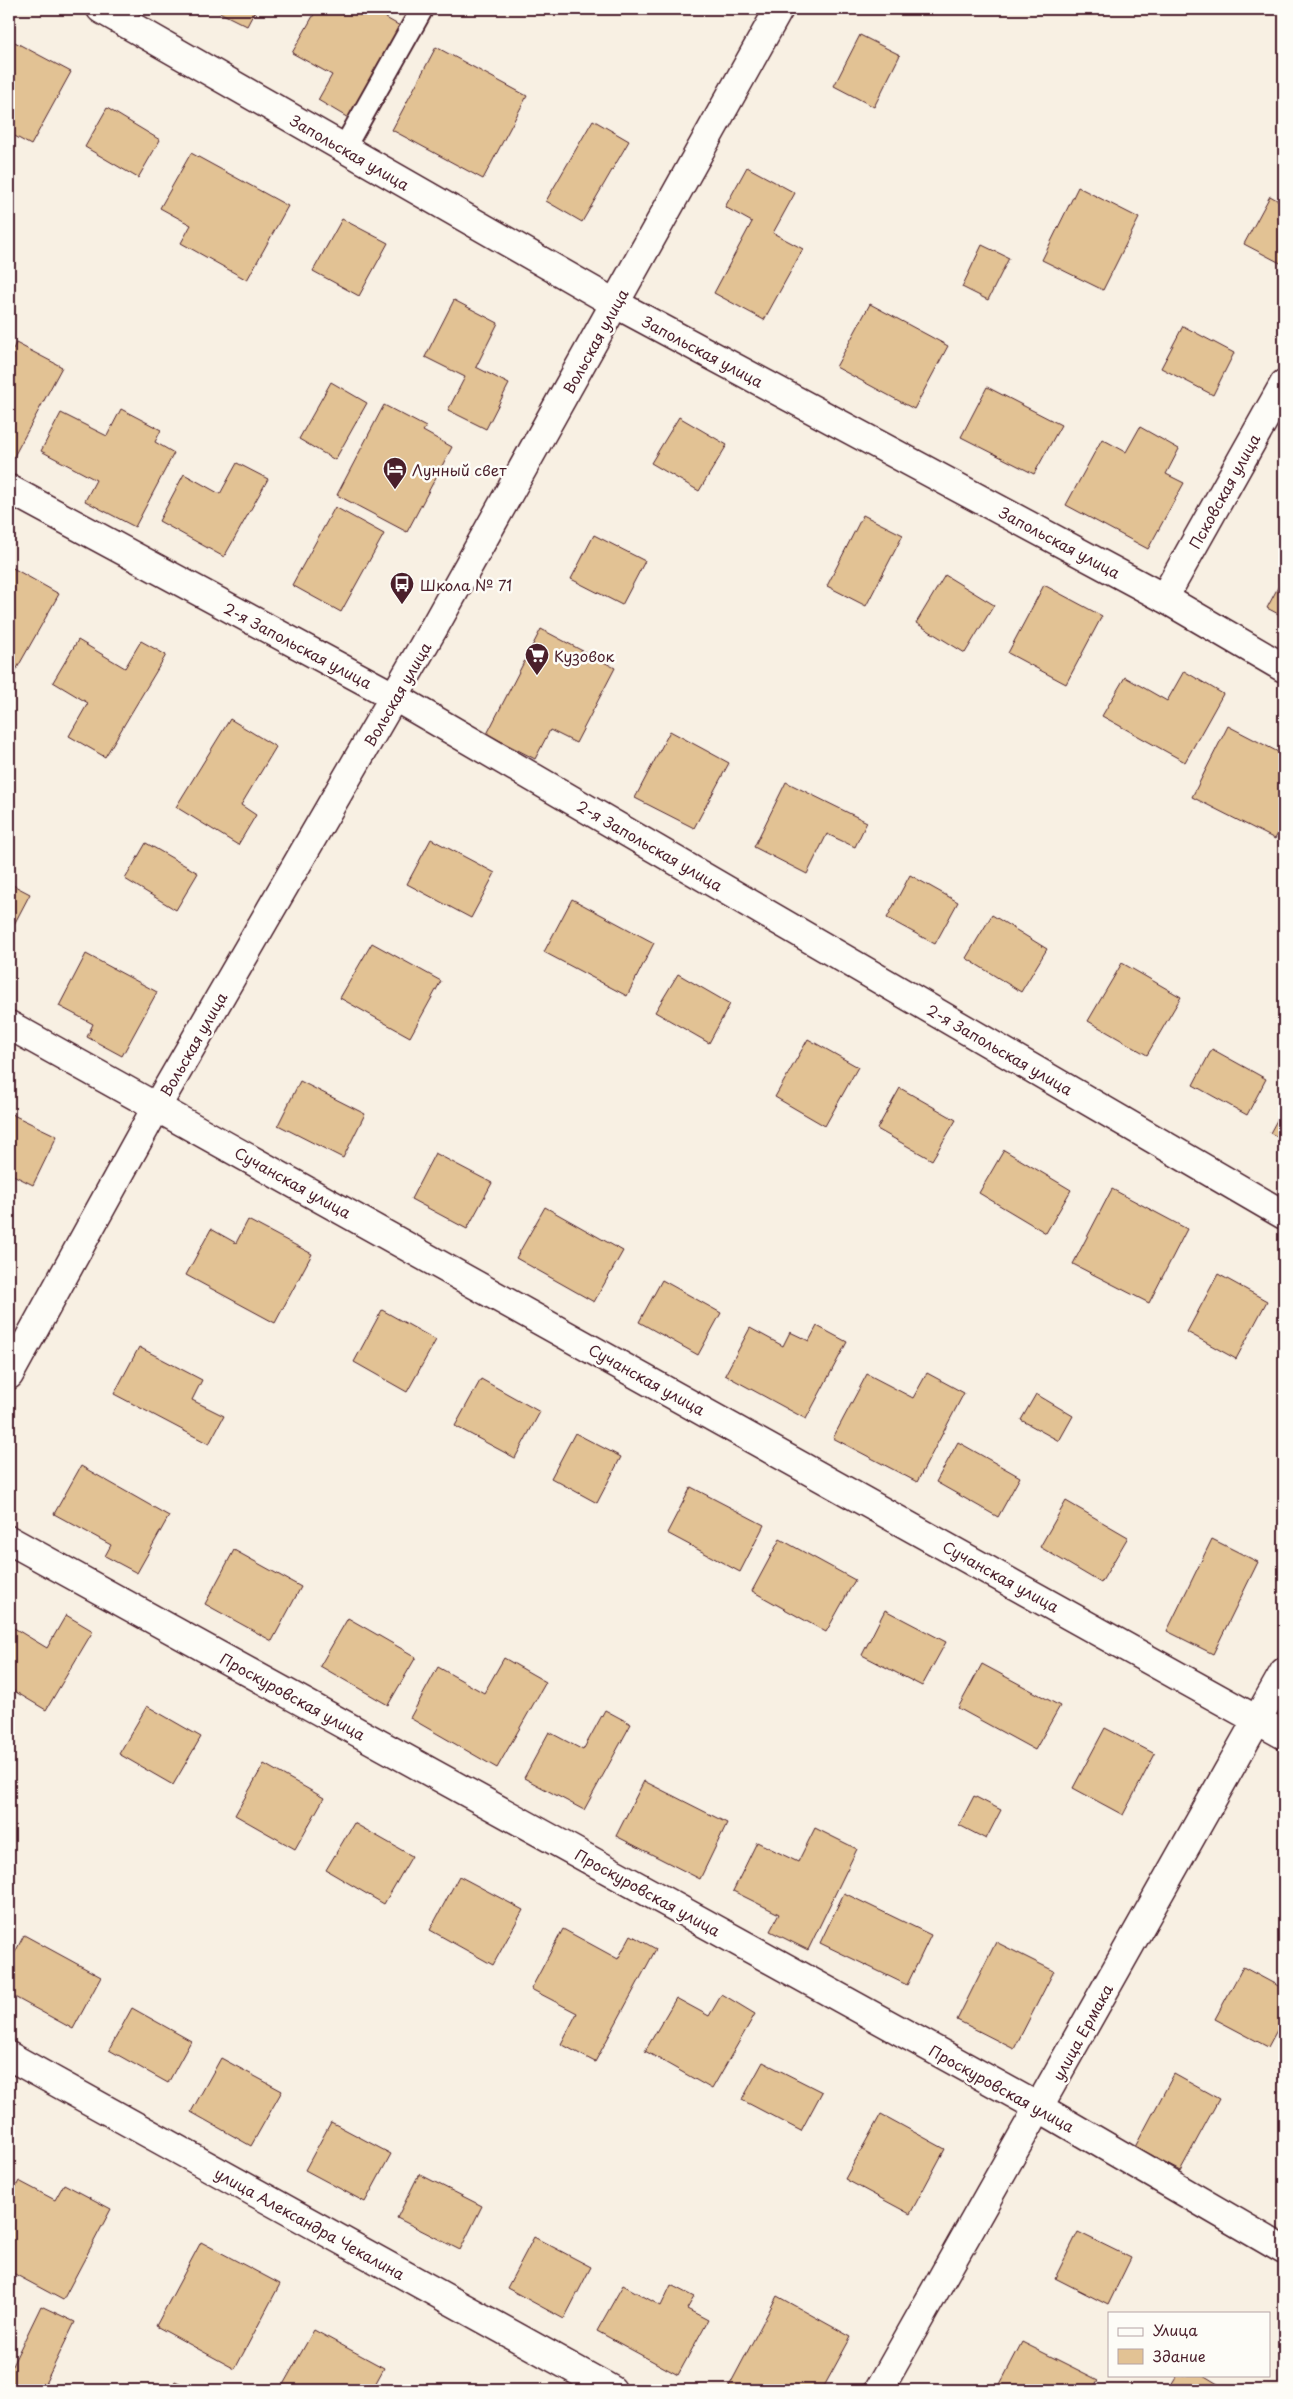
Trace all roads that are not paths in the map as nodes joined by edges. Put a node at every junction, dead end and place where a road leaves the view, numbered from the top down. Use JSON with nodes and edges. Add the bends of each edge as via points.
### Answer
{"nodes":[{"id":1,"x":101,"y":9,"type":"edge"},
{"id":2,"x":422,"y":9,"type":"edge"},
{"id":3,"x":779,"y":9,"type":"edge"},
{"id":4,"x":344,"y":148,"type":"junction"},
{"id":5,"x":616,"y":304,"type":"junction"},
{"id":6,"x":1284,"y":384,"type":"edge"},
{"id":7,"x":9,"y":489,"type":"edge"},
{"id":8,"x":1164,"y":598,"type":"junction"},
{"id":9,"x":1284,"y":668,"type":"edge"},
{"id":10,"x":395,"y":697,"type":"junction"},
{"id":11,"x":9,"y":1025,"type":"edge"},
{"id":12,"x":157,"y":1106,"type":"junction"},
{"id":13,"x":1284,"y":1215,"type":"edge"},
{"id":14,"x":9,"y":1375,"type":"edge"},
{"id":15,"x":9,"y":1540,"type":"edge"},
{"id":16,"x":1284,"y":1672,"type":"edge"},
{"id":17,"x":1257,"y":1719,"type":"junction"},
{"id":18,"x":1284,"y":1735,"type":"edge"},
{"id":19,"x":9,"y":2056,"type":"edge"},
{"id":20,"x":1040,"y":2108,"type":"junction"},
{"id":21,"x":1284,"y":2250,"type":"edge"},
{"id":22,"x":612,"y":2390,"type":"edge"},
{"id":23,"x":879,"y":2390,"type":"edge"}],
"edges":[{"from":1,"to":4,"type":"street","name":"Запольская улица"},
{"from":2,"to":4,"type":"lane"},
{"from":3,"to":5,"type":"street","name":"Вольская улица"},
{"from":4,"to":5,"type":"street","name":"Запольская улица"},
{"from":5,"to":8,"type":"street","name":"Запольская улица"},
{"from":5,"to":10,"type":"street","name":"Вольская улица"},
{"from":6,"to":8,"type":"street","name":"Псковская улица"},
{"from":7,"to":10,"type":"street","name":"2-я Запольская улица"},
{"from":8,"to":9,"type":"street","name":"Запольская улица"},
{"from":10,"to":12,"type":"street","name":"Вольская улица"},
{"from":10,"to":13,"type":"street","name":"2-я Запольская улица"},
{"from":11,"to":12,"type":"street","name":"Сучанская улица"},
{"from":12,"to":14,"type":"street","name":"Вольская улица"},
{"from":12,"to":17,"type":"street","name":"Сучанская улица"},
{"from":15,"to":20,"type":"street","name":"Проскуровская улица"},
{"from":16,"to":17,"type":"street","name":"улица Ермака"},
{"from":17,"to":18,"type":"street","name":"Сучанская улица"},
{"from":17,"to":20,"type":"street","name":"улица Ермака"},
{"from":19,"to":22,"type":"street","name":"улица Александра Чекалина"},
{"from":20,"to":21,"type":"street","name":"Проскуровская улица"},
{"from":20,"to":23,"type":"street","name":"улица Ермака"}]}
